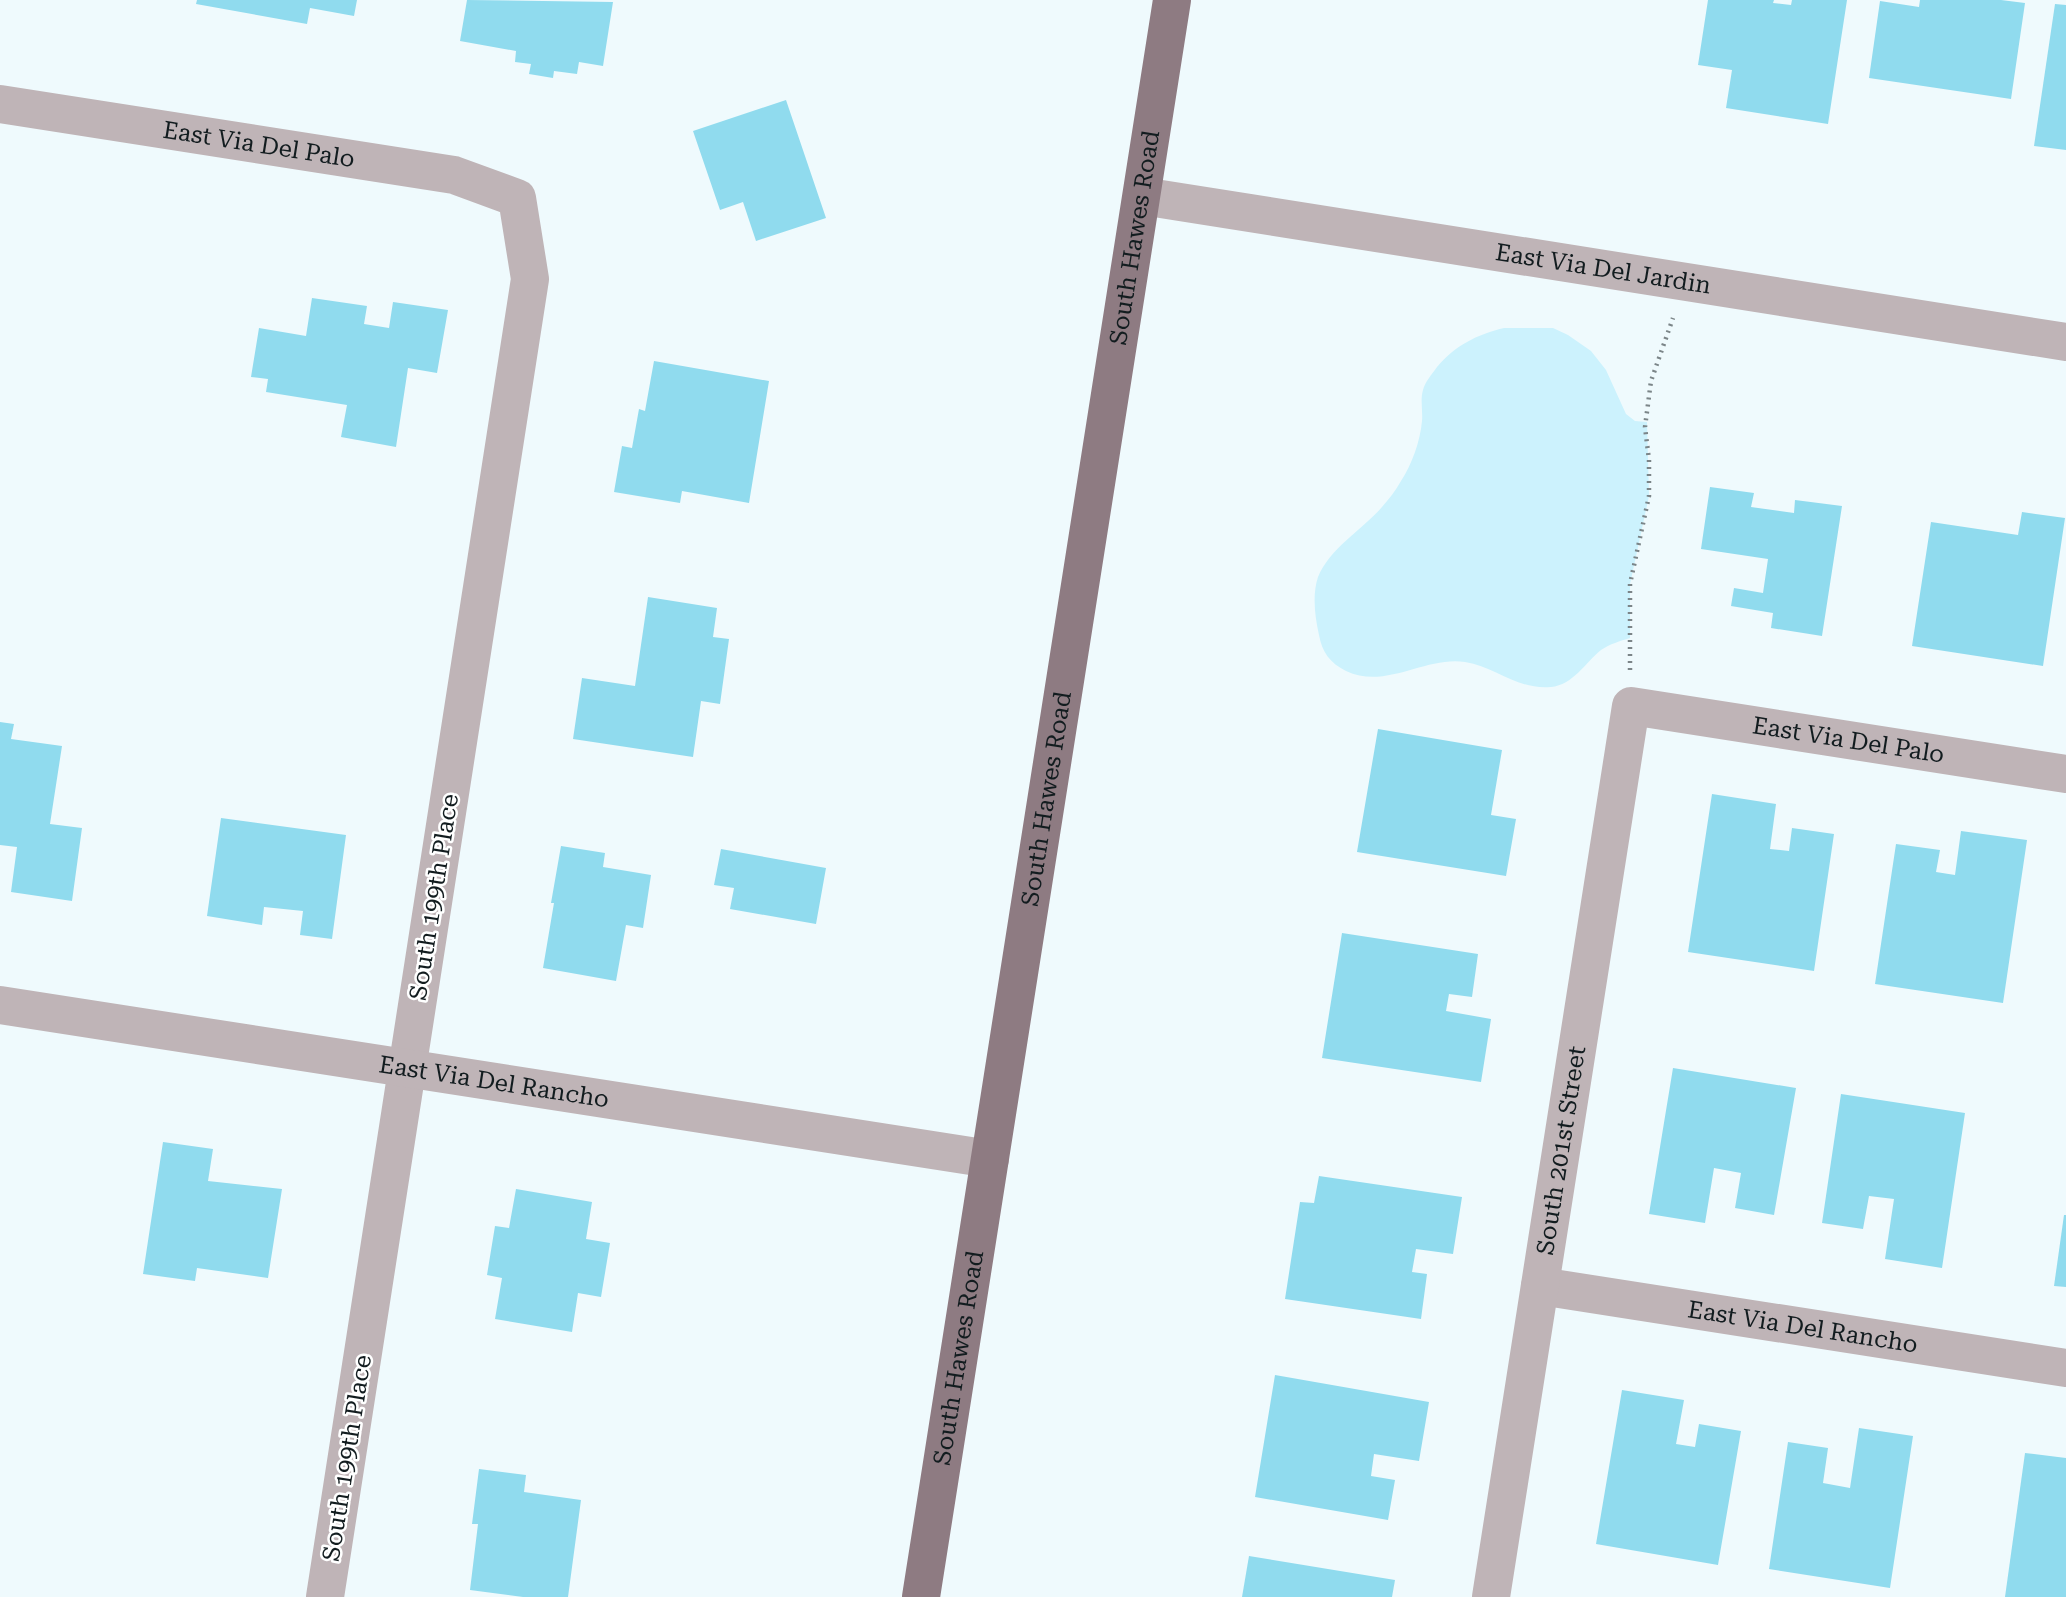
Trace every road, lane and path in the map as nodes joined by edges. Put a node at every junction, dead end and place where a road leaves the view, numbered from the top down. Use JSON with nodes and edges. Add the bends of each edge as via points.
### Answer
{"nodes":[{"id":1,"x":1172,"y":0,"type":"edge"},
{"id":2,"x":0,"y":104,"type":"edge"},
{"id":3,"x":1142,"y":196,"type":"junction"},
{"id":4,"x":517,"y":198,"type":"joint"},
{"id":5,"x":1686,"y":282,"type":"junction"},
{"id":6,"x":2066,"y":342,"type":"edge"},
{"id":7,"x":1630,"y":706,"type":"junction"},
{"id":8,"x":2066,"y":774,"type":"edge"},
{"id":9,"x":0,"y":1005,"type":"edge"},
{"id":10,"x":407,"y":1070,"type":"junction"},
{"id":11,"x":990,"y":1159,"type":"junction"},
{"id":12,"x":1540,"y":1286,"type":"junction"},
{"id":13,"x":2066,"y":1368,"type":"edge"},
{"id":14,"x":325,"y":1597,"type":"edge"},
{"id":15,"x":921,"y":1597,"type":"edge"},
{"id":16,"x":1491,"y":1597,"type":"edge"}],
"edges":[{"from":1,"to":3,"type":"main road","name":"South Hawes Road"},
{"from":2,"to":4,"type":"street","name":"East Via Del Palo","via":[[454,175]]},
{"from":3,"to":5,"type":"street","name":"East Via Del Jardin"},
{"from":3,"to":11,"type":"main road","name":"South Hawes Road"},
{"from":4,"to":10,"type":"street","name":"South 199th Place","via":[[530,279]]},
{"from":5,"to":6,"type":"street","name":"East Via Del Jardin"},
{"from":5,"to":7,"type":"path","via":[[1651,381],[1645,427],[1649,496],[1630,584]]},
{"from":7,"to":8,"type":"street","name":"East Via Del Palo"},
{"from":7,"to":12,"type":"street","name":"South 201st Street"},
{"from":9,"to":10,"type":"street","name":"East Via Del Rancho"},
{"from":10,"to":11,"type":"street","name":"East Via Del Rancho"},
{"from":10,"to":14,"type":"street","name":"South 199th Place"},
{"from":11,"to":15,"type":"main road","name":"South Hawes Road"},
{"from":12,"to":13,"type":"street","name":"East Via Del Rancho"},
{"from":12,"to":16,"type":"street","name":"South 201st Street"}]}
